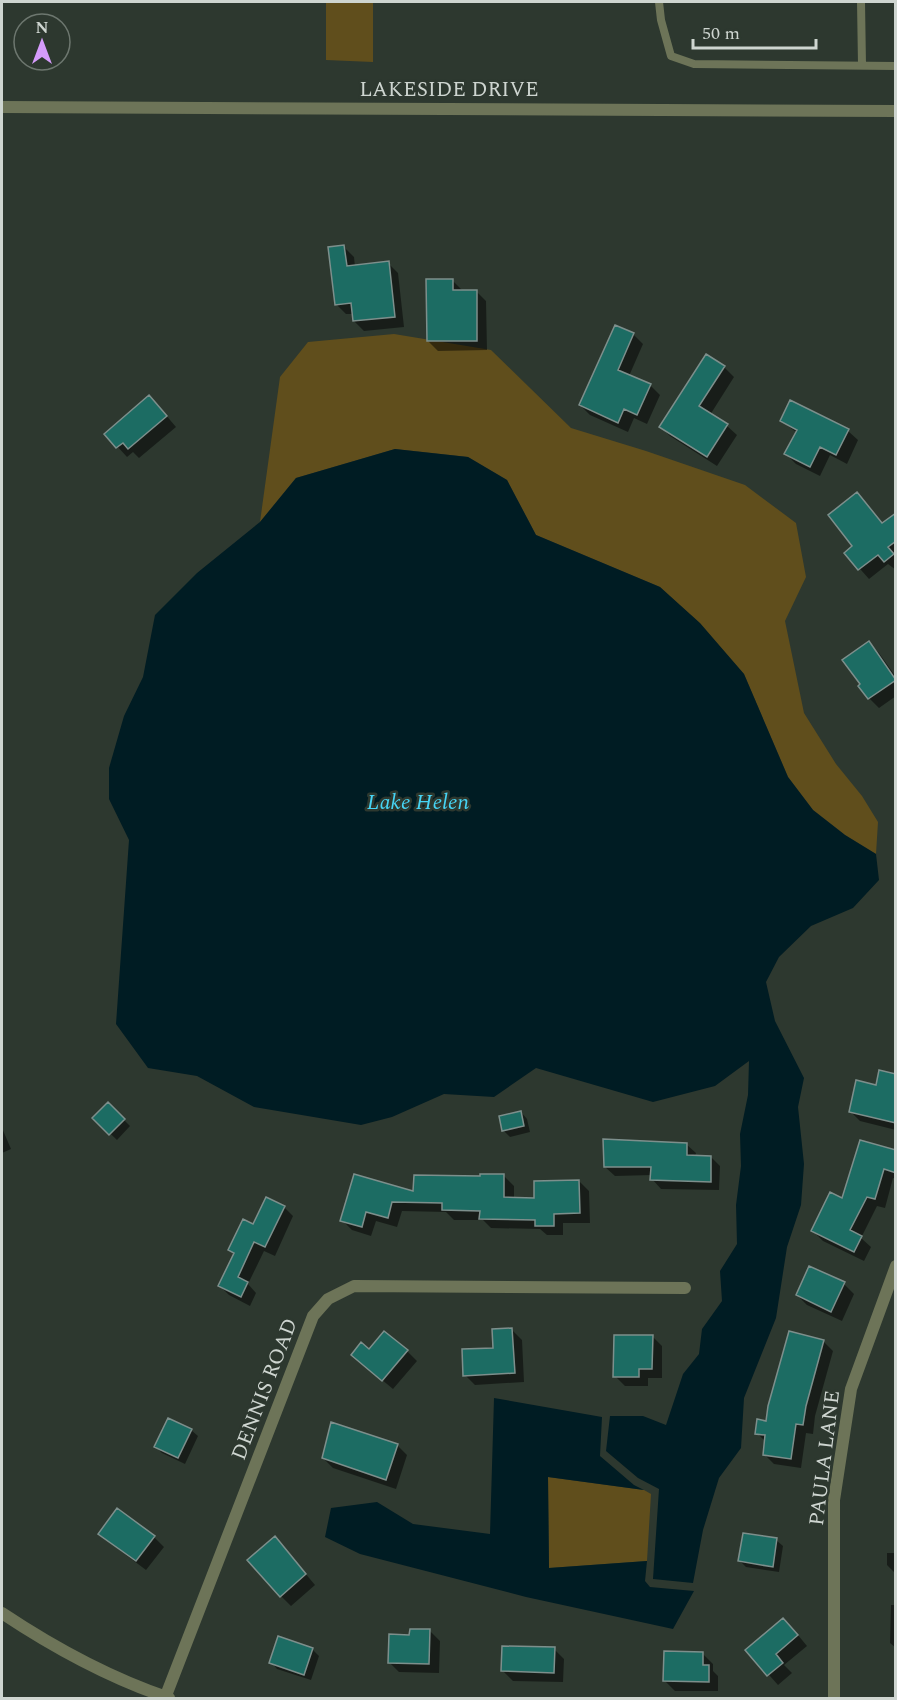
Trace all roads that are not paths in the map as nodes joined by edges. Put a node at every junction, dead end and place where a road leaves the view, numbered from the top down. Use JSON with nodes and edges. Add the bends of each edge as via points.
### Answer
{"nodes":[{"id":1,"x":659,"y":2,"type":"edge"},
{"id":2,"x":861,"y":2,"type":"edge"},
{"id":3,"x":862,"y":65,"type":"junction"},
{"id":4,"x":896,"y":66,"type":"edge"},
{"id":5,"x":2,"y":106,"type":"edge"},
{"id":6,"x":896,"y":111,"type":"edge"},
{"id":7,"x":896,"y":1266,"type":"edge"},
{"id":8,"x":685,"y":1288,"type":"dead end"},
{"id":9,"x":2,"y":1613,"type":"edge"},
{"id":10,"x":167,"y":1698,"type":"edge"},
{"id":11,"x":834,"y":1698,"type":"edge"}],
"edges":[{"from":1,"to":3,"type":"lane","via":[[671,56],[694,64]]},
{"from":2,"to":3,"type":"lane"},
{"from":3,"to":4,"type":"lane"},
{"from":5,"to":6,"type":"street","name":"LAKESIDE DRIVE"},
{"from":7,"to":11,"type":"street","name":"PAULA LANE","via":[[851,1389],[834,1500]]},
{"from":8,"to":10,"type":"street","name":"DENNIS ROAD","via":[[354,1286],[328,1299],[313,1316]]},
{"from":9,"to":10,"type":"street","via":[[33,1634],[118,1678]]}]}
